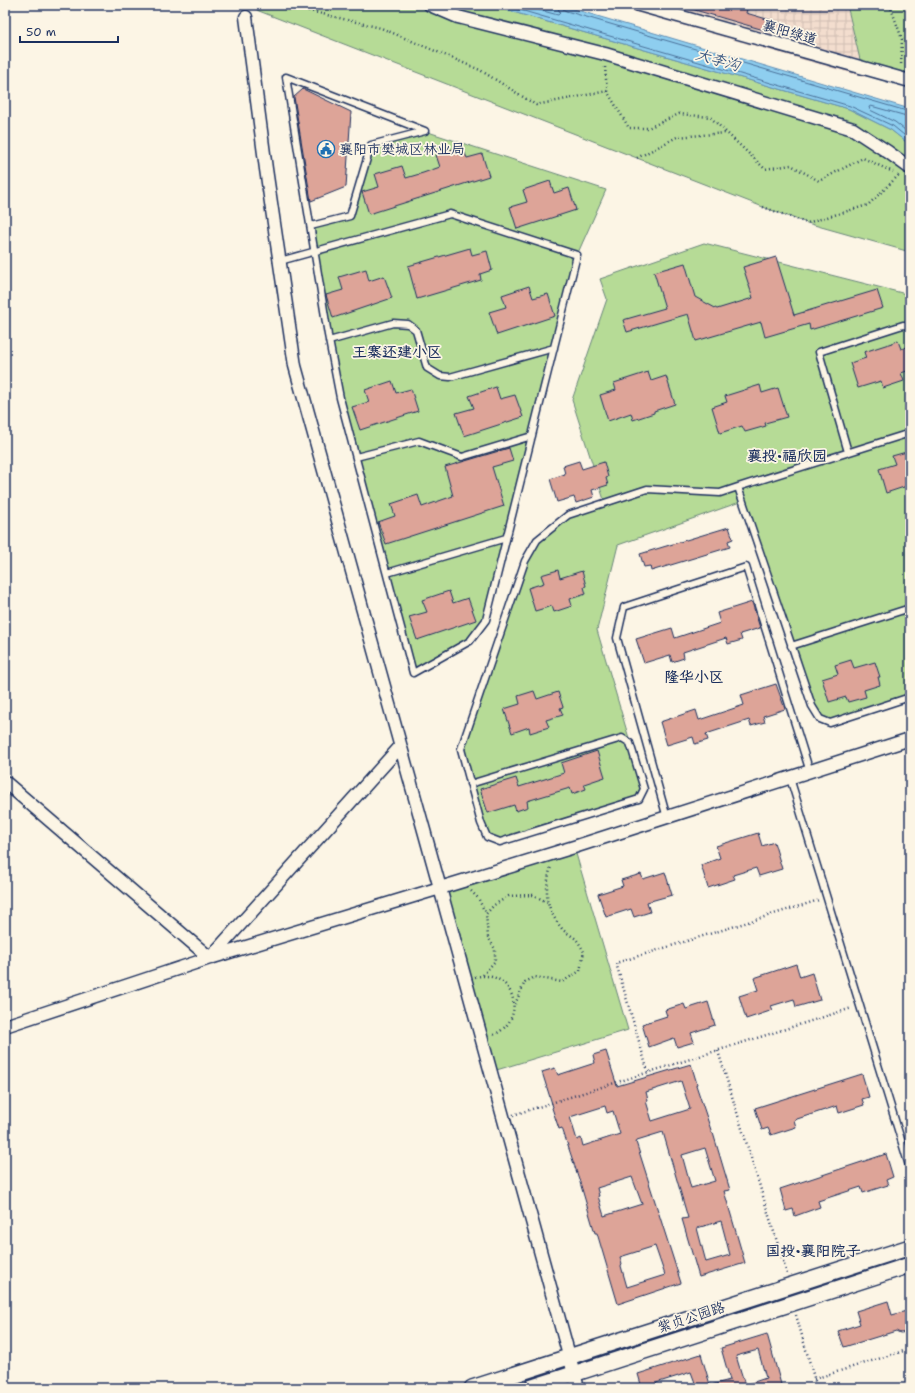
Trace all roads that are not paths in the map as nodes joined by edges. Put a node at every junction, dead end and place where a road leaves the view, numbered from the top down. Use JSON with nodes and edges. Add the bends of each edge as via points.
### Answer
{"nodes":[{"id":1,"x":430,"y":5,"type":"edge"},
{"id":2,"x":639,"y":5,"type":"edge"},
{"id":3,"x":246,"y":17,"type":"dead end"},
{"id":4,"x":905,"y":80,"type":"edge"},
{"id":5,"x":907,"y":171,"type":"edge"},
{"id":6,"x":311,"y":226,"type":"junction"},
{"id":7,"x":315,"y":252,"type":"junction"},
{"id":8,"x":280,"y":262,"type":"junction"},
{"id":9,"x":910,"y":326,"type":"edge"},
{"id":10,"x":329,"y":341,"type":"junction"},
{"id":11,"x":554,"y":348,"type":"junction"},
{"id":12,"x":910,"y":433,"type":"edge"},
{"id":13,"x":532,"y":436,"type":"junction"},
{"id":14,"x":848,"y":452,"type":"junction"},
{"id":15,"x":356,"y":457,"type":"junction"},
{"id":16,"x":738,"y":487,"type":"junction"},
{"id":17,"x":506,"y":538,"type":"junction"},
{"id":18,"x":386,"y":573,"type":"junction"},
{"id":19,"x":910,"y":608,"type":"edge"},
{"id":20,"x":791,"y":646,"type":"junction"},
{"id":21,"x":910,"y":696,"type":"edge"},
{"id":22,"x":910,"y":739,"type":"edge"},
{"id":23,"x":400,"y":747,"type":"junction"},
{"id":24,"x":810,"y":772,"type":"junction"},
{"id":25,"x":790,"y":778,"type":"junction"},
{"id":26,"x":5,"y":782,"type":"edge"},
{"id":27,"x":470,"y":784,"type":"junction"},
{"id":28,"x":667,"y":818,"type":"junction"},
{"id":29,"x":440,"y":888,"type":"junction"},
{"id":30,"x":210,"y":958,"type":"junction"},
{"id":31,"x":5,"y":1026,"type":"edge"},
{"id":32,"x":910,"y":1169,"type":"edge"},
{"id":33,"x":910,"y":1247,"type":"edge"},
{"id":34,"x":910,"y":1265,"type":"edge"},
{"id":35,"x":569,"y":1357,"type":"junction"},
{"id":36,"x":574,"y":1374,"type":"junction"},
{"id":37,"x":472,"y":1388,"type":"edge"},
{"id":38,"x":530,"y":1388,"type":"edge"},
{"id":39,"x":578,"y":1388,"type":"edge"}],
"edges":[{"from":1,"to":5,"type":"street","via":[[458,17],[605,54],[853,129],[888,152]]},
{"from":2,"to":4,"type":"street","name":"襄阳绿道"},
{"from":3,"to":8,"type":"street"},
{"from":6,"to":6,"type":"lane","via":[[310,218],[286,77],[425,131],[371,145],[350,216]]},
{"from":6,"to":7,"type":"lane"},
{"from":7,"to":8,"type":"lane"},
{"from":7,"to":10,"type":"lane"},
{"from":7,"to":11,"type":"lane","via":[[450,214],[577,255]]},
{"from":8,"to":23,"type":"street","via":[[295,366]]},
{"from":9,"to":14,"type":"lane","via":[[903,325],[819,352]]},
{"from":10,"to":11,"type":"lane","via":[[393,323],[408,324],[416,330],[427,368],[440,376],[450,377]]},
{"from":10,"to":15,"type":"lane","via":[[340,398]]},
{"from":11,"to":13,"type":"lane"},
{"from":12,"to":14,"type":"lane"},
{"from":13,"to":15,"type":"lane","via":[[462,456],[419,441]]},
{"from":13,"to":17,"type":"lane"},
{"from":14,"to":16,"type":"lane"},
{"from":15,"to":18,"type":"lane"},
{"from":16,"to":20,"type":"lane"},
{"from":16,"to":27,"type":"lane","via":[[720,493],[647,489],[568,515],[537,540],[525,560],[461,749]]},
{"from":17,"to":18,"type":"lane"},
{"from":17,"to":18,"type":"lane","via":[[486,620],[470,641],[413,673]]},
{"from":19,"to":20,"type":"lane"},
{"from":20,"to":21,"type":"lane","via":[[812,706],[820,719],[830,723]]},
{"from":22,"to":24,"type":"street"},
{"from":23,"to":29,"type":"street"},
{"from":23,"to":30,"type":"street"},
{"from":24,"to":25,"type":"street"},
{"from":24,"to":28,"type":"lane","via":[[746,567],[624,607],[617,638]]},
{"from":25,"to":28,"type":"street"},
{"from":25,"to":32,"type":"lane"},
{"from":26,"to":30,"type":"street"},
{"from":27,"to":27,"type":"lane","via":[[622,738],[630,743],[644,789],[639,799],[500,842],[487,836]]},
{"from":28,"to":29,"type":"street"},
{"from":29,"to":30,"type":"street"},
{"from":29,"to":35,"type":"street"},
{"from":30,"to":31,"type":"street"},
{"from":33,"to":35,"type":"street","name":"紫贞公园路"},
{"from":34,"to":36,"type":"street","name":"紫贞公园路"},
{"from":35,"to":36,"type":"street"},
{"from":35,"to":37,"type":"street","name":"紫贞公园路"},
{"from":36,"to":38,"type":"street","name":"紫贞公园路"},
{"from":36,"to":39,"type":"street"}]}
